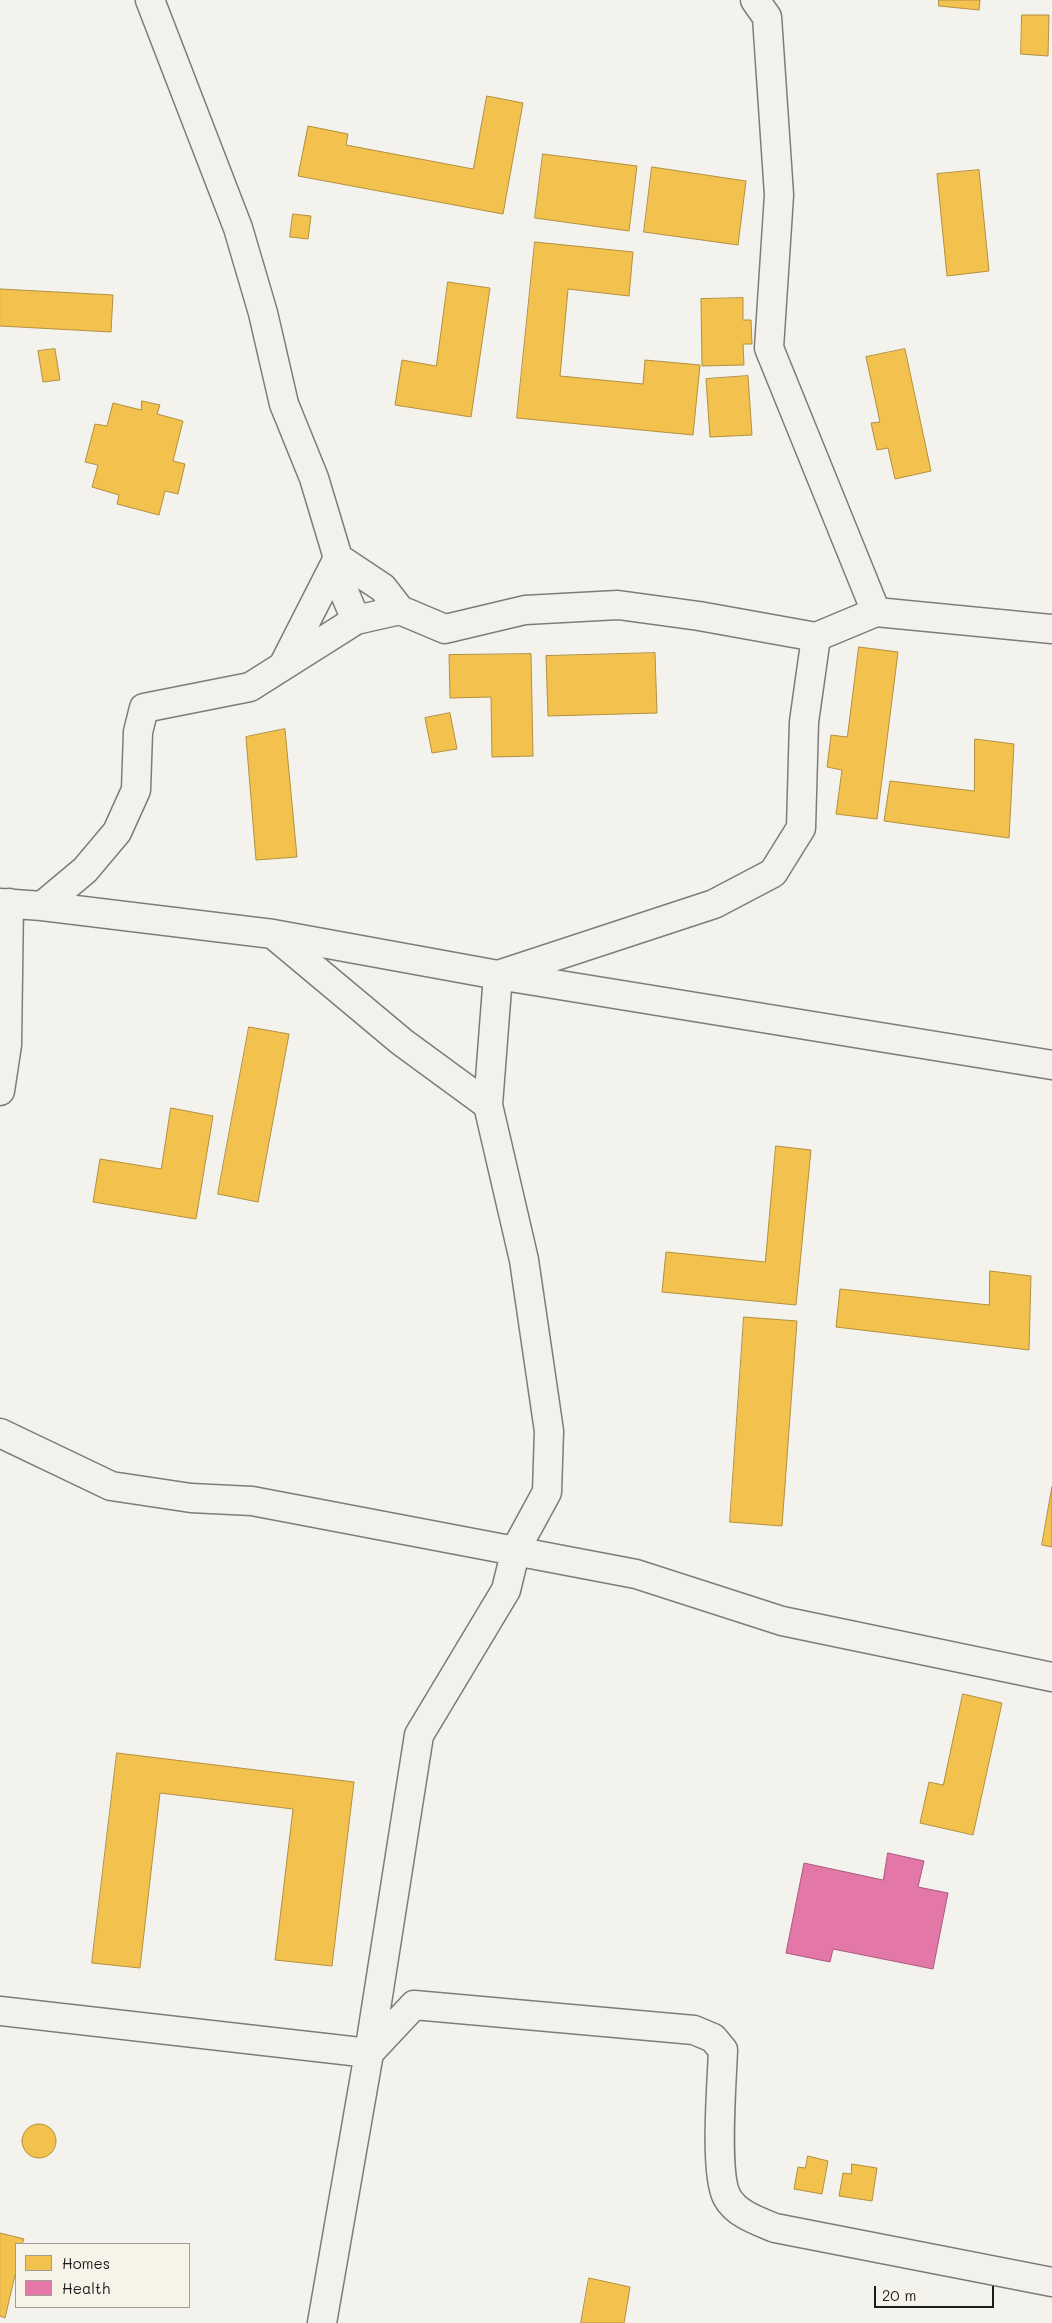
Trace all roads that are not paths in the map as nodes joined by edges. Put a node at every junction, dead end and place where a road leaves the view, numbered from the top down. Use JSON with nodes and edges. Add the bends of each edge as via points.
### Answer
{"nodes":[{"id":1,"x":150,"y":0,"type":"edge"},
{"id":2,"x":755,"y":0,"type":"edge"},
{"id":3,"x":338,"y":558,"type":"junction"},
{"id":4,"x":400,"y":610,"type":"junction"},
{"id":5,"x":876,"y":612,"type":"junction"},
{"id":6,"x":356,"y":620,"type":"junction"},
{"id":7,"x":1052,"y":628,"type":"edge"},
{"id":8,"x":816,"y":637,"type":"junction"},
{"id":9,"x":282,"y":668,"type":"junction"},
{"id":10,"x":5,"y":903,"type":"edge"},
{"id":11,"x":42,"y":906,"type":"junction"},
{"id":12,"x":273,"y":934,"type":"junction"},
{"id":13,"x":498,"y":974,"type":"junction"},
{"id":14,"x":1052,"y":1065,"type":"edge"},
{"id":15,"x":0,"y":1091,"type":"edge"},
{"id":16,"x":488,"y":1105,"type":"junction"},
{"id":17,"x":0,"y":1433,"type":"edge"},
{"id":18,"x":516,"y":1549,"type":"junction"},
{"id":19,"x":1052,"y":1677,"type":"edge"},
{"id":20,"x":0,"y":2011,"type":"edge"},
{"id":21,"x":369,"y":2053,"type":"junction"},
{"id":22,"x":1052,"y":2282,"type":"edge"},
{"id":23,"x":322,"y":2323,"type":"edge"}],
"edges":[{"from":1,"to":3,"type":"street","via":[[238,228],[263,313],[284,404],[314,478]]},
{"from":2,"to":5,"type":"street","via":[[767,17],[779,195],[769,348]]},
{"from":3,"to":4,"type":"street","via":[[383,588]]},
{"from":3,"to":6,"type":"street","via":[[345,594]]},
{"from":3,"to":9,"type":"street"},
{"from":4,"to":6,"type":"street"},
{"from":4,"to":8,"type":"street","via":[[445,629],[525,610],[618,605]]},
{"from":5,"to":7,"type":"street"},
{"from":5,"to":8,"type":"street"},
{"from":6,"to":9,"type":"street"},
{"from":8,"to":13,"type":"street","via":[[804,722],[801,828],[773,873],[714,904]]},
{"from":9,"to":11,"type":"street","via":[[250,687],[144,708],[138,732],[136,790],[117,832],[85,870]]},
{"from":10,"to":11,"type":"street"},
{"from":10,"to":15,"type":"street","via":[[7,1045]]},
{"from":11,"to":12,"type":"street"},
{"from":12,"to":13,"type":"street"},
{"from":12,"to":16,"type":"street","via":[[402,1042]]},
{"from":13,"to":14,"type":"street"},
{"from":13,"to":16,"type":"street"},
{"from":16,"to":18,"type":"street","via":[[524,1260],[549,1431],[547,1492]]},
{"from":17,"to":18,"type":"street","via":[[111,1486],[191,1498],[252,1501]]},
{"from":18,"to":19,"type":"street","via":[[636,1574],[782,1621]]},
{"from":18,"to":21,"type":"street","via":[[506,1590],[419,1735]]},
{"from":20,"to":21,"type":"street"},
{"from":21,"to":22,"type":"street","via":[[414,2005],[694,2030],[713,2038],[723,2050],[720,2168],[727,2197],[743,2214],[775,2228]]},
{"from":21,"to":23,"type":"street"}]}
